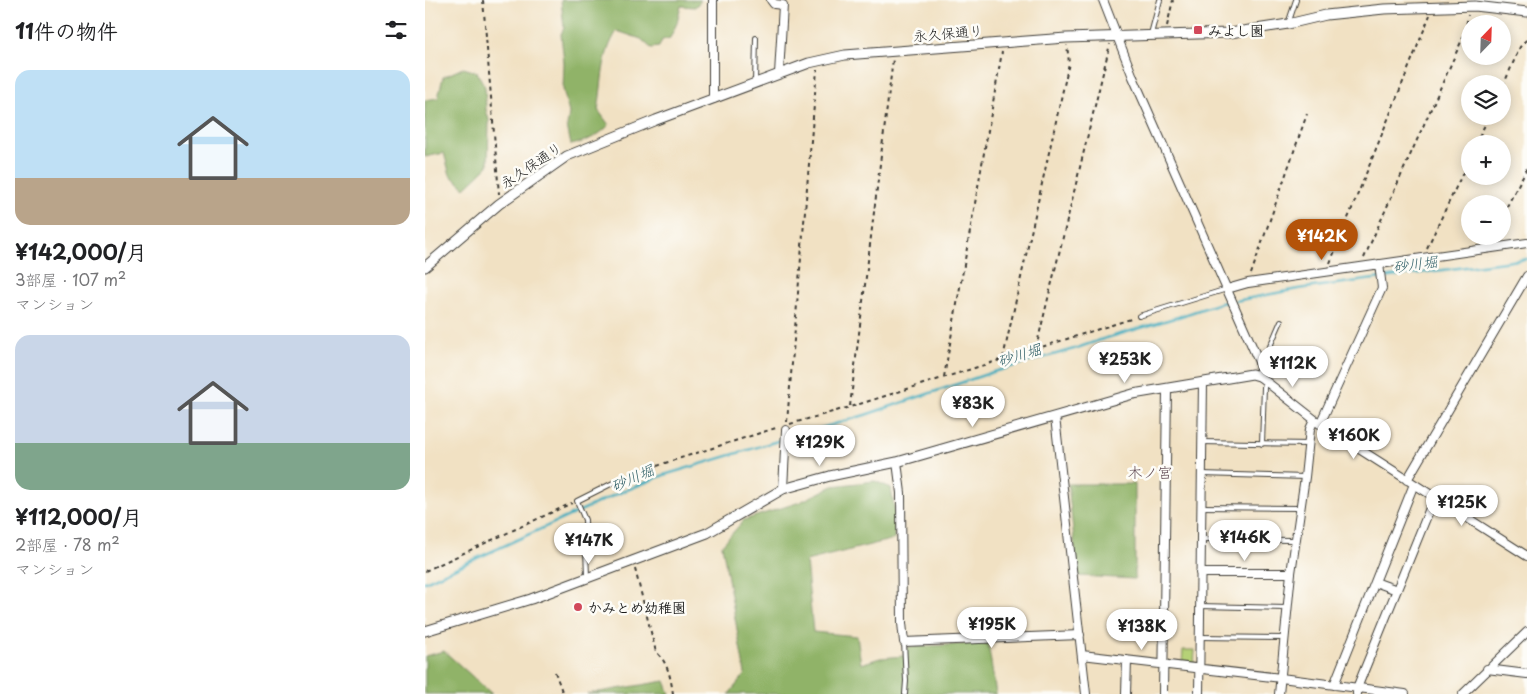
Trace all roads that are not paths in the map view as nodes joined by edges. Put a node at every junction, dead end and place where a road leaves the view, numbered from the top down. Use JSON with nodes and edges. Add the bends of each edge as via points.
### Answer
{"nodes":[{"id":1,"x":713,"y":0,"type":"edge"},
{"id":2,"x":771,"y":0,"type":"edge"},
{"id":3,"x":1103,"y":0,"type":"edge"},
{"id":4,"x":1159,"y":0,"type":"edge"},
{"id":5,"x":1296,"y":0,"type":"edge"},
{"id":6,"x":1527,"y":12,"type":"edge"},
{"id":7,"x":1289,"y":24,"type":"junction"},
{"id":8,"x":1151,"y":36,"type":"junction"},
{"id":9,"x":1114,"y":37,"type":"junction"},
{"id":10,"x":756,"y":38,"type":"dead end"},
{"id":11,"x":779,"y":74,"type":"junction"},
{"id":12,"x":755,"y":83,"type":"junction"},
{"id":13,"x":713,"y":99,"type":"junction"},
{"id":14,"x":1527,"y":243,"type":"edge"},
{"id":15,"x":1380,"y":266,"type":"junction"},
{"id":16,"x":425,"y":267,"type":"edge"},
{"id":17,"x":1527,"y":276,"type":"edge"},
{"id":18,"x":1228,"y":291,"type":"junction"},
{"id":19,"x":1139,"y":316,"type":"road end"},
{"id":20,"x":1281,"y":321,"type":"dead end"},
{"id":21,"x":1262,"y":376,"type":"junction"},
{"id":22,"x":1203,"y":382,"type":"junction"},
{"id":23,"x":1167,"y":389,"type":"junction"},
{"id":24,"x":1055,"y":417,"type":"junction"},
{"id":25,"x":1317,"y":422,"type":"junction"},
{"id":26,"x":787,"y":427,"type":"road end"},
{"id":27,"x":1201,"y":442,"type":"junction"},
{"id":28,"x":1262,"y":444,"type":"junction"},
{"id":29,"x":1309,"y":444,"type":"junction"},
{"id":30,"x":897,"y":462,"type":"junction"},
{"id":31,"x":1202,"y":474,"type":"junction"},
{"id":32,"x":1305,"y":478,"type":"junction"},
{"id":33,"x":1411,"y":482,"type":"junction"},
{"id":34,"x":613,"y":483,"type":"road end"},
{"id":35,"x":783,"y":489,"type":"junction"},
{"id":36,"x":1435,"y":496,"type":"junction"},
{"id":37,"x":1201,"y":507,"type":"junction"},
{"id":38,"x":1300,"y":508,"type":"junction"},
{"id":39,"x":1201,"y":539,"type":"junction"},
{"id":40,"x":1295,"y":540,"type":"junction"},
{"id":41,"x":1527,"y":556,"type":"edge"},
{"id":42,"x":1200,"y":573,"type":"junction"},
{"id":43,"x":1291,"y":574,"type":"junction"},
{"id":44,"x":587,"y":578,"type":"junction"},
{"id":45,"x":1375,"y":582,"type":"junction"},
{"id":46,"x":1397,"y":590,"type":"junction"},
{"id":47,"x":1199,"y":606,"type":"junction"},
{"id":48,"x":1287,"y":608,"type":"junction"},
{"id":49,"x":425,"y":631,"type":"edge"},
{"id":50,"x":1527,"y":632,"type":"edge"},
{"id":51,"x":1080,"y":635,"type":"junction"},
{"id":52,"x":1199,"y":637,"type":"junction"},
{"id":53,"x":1284,"y":638,"type":"junction"},
{"id":54,"x":904,"y":642,"type":"junction"},
{"id":55,"x":1082,"y":655,"type":"junction"},
{"id":56,"x":1127,"y":660,"type":"junction"},
{"id":57,"x":1164,"y":665,"type":"junction"},
{"id":58,"x":1199,"y":669,"type":"junction"},
{"id":59,"x":1487,"y":670,"type":"junction"},
{"id":60,"x":1527,"y":674,"type":"edge"},
{"id":61,"x":1281,"y":678,"type":"junction"},
{"id":62,"x":1334,"y":685,"type":"junction"},
{"id":63,"x":1357,"y":691,"type":"edge"},
{"id":64,"x":905,"y":694,"type":"edge"},
{"id":65,"x":1086,"y":694,"type":"edge"},
{"id":66,"x":1127,"y":694,"type":"edge"},
{"id":67,"x":1163,"y":694,"type":"edge"},
{"id":68,"x":1199,"y":694,"type":"edge"},
{"id":69,"x":1279,"y":694,"type":"edge"},
{"id":70,"x":1405,"y":694,"type":"edge"},
{"id":71,"x":1463,"y":694,"type":"edge"}],
"edges":[{"from":1,"to":13,"type":"street"},
{"from":2,"to":11,"type":"street","via":[[774,4],[783,5]]},
{"from":3,"to":9,"type":"street"},
{"from":4,"to":8,"type":"lane"},
{"from":5,"to":7,"type":"lane"},
{"from":6,"to":7,"type":"street","name":"永久保通り","via":[[1434,6],[1357,11]]},
{"from":7,"to":8,"type":"street","name":"永久保通り","via":[[1230,34]]},
{"from":8,"to":9,"type":"street","name":"永久保通り"},
{"from":9,"to":11,"type":"street","name":"永久保通り","via":[[845,55]]},
{"from":9,"to":18,"type":"street"},
{"from":10,"to":12,"type":"lane"},
{"from":11,"to":12,"type":"street","name":"永久保通り"},
{"from":12,"to":13,"type":"street","name":"永久保通り"},
{"from":13,"to":16,"type":"street","name":"永久保通り","via":[[567,156],[499,204]]},
{"from":14,"to":15,"type":"street"},
{"from":15,"to":18,"type":"street","via":[[1248,283]]},
{"from":15,"to":25,"type":"street","via":[[1382,288]]},
{"from":17,"to":33,"type":"street"},
{"from":18,"to":19,"type":"lane"},
{"from":18,"to":21,"type":"street"},
{"from":20,"to":21,"type":"lane"},
{"from":21,"to":22,"type":"street","via":[[1252,374]]},
{"from":21,"to":25,"type":"street"},
{"from":21,"to":28,"type":"lane"},
{"from":22,"to":23,"type":"street"},
{"from":22,"to":27,"type":"street"},
{"from":23,"to":24,"type":"street","via":[[1133,394]]},
{"from":23,"to":57,"type":"street"},
{"from":24,"to":30,"type":"street"},
{"from":24,"to":51,"type":"street"},
{"from":25,"to":29,"type":"street","via":[[1310,429]]},
{"from":25,"to":33,"type":"street"},
{"from":26,"to":35,"type":"street"},
{"from":27,"to":28,"type":"lane"},
{"from":27,"to":31,"type":"street"},
{"from":28,"to":29,"type":"lane"},
{"from":29,"to":32,"type":"street"},
{"from":30,"to":35,"type":"street"},
{"from":30,"to":54,"type":"street","via":[[901,493]]},
{"from":31,"to":32,"type":"lane"},
{"from":31,"to":37,"type":"street"},
{"from":32,"to":38,"type":"street"},
{"from":33,"to":36,"type":"street"},
{"from":33,"to":45,"type":"street"},
{"from":34,"to":44,"type":"lane","via":[[577,501],[585,520]]},
{"from":35,"to":44,"type":"street","via":[[707,533]]},
{"from":36,"to":41,"type":"street"},
{"from":36,"to":46,"type":"street"},
{"from":37,"to":38,"type":"lane"},
{"from":37,"to":39,"type":"street"},
{"from":38,"to":40,"type":"street"},
{"from":39,"to":40,"type":"lane"},
{"from":39,"to":42,"type":"street"},
{"from":40,"to":43,"type":"street"},
{"from":42,"to":43,"type":"street"},
{"from":42,"to":47,"type":"street"},
{"from":43,"to":48,"type":"street"},
{"from":44,"to":49,"type":"street"},
{"from":45,"to":46,"type":"street"},
{"from":45,"to":62,"type":"street"},
{"from":46,"to":63,"type":"street"},
{"from":47,"to":48,"type":"lane"},
{"from":47,"to":52,"type":"street"},
{"from":48,"to":53,"type":"street"},
{"from":50,"to":59,"type":"street"},
{"from":51,"to":54,"type":"street"},
{"from":51,"to":55,"type":"street"},
{"from":52,"to":53,"type":"lane"},
{"from":52,"to":58,"type":"street"},
{"from":53,"to":61,"type":"street"},
{"from":54,"to":64,"type":"lane"},
{"from":55,"to":56,"type":"street"},
{"from":55,"to":65,"type":"street"},
{"from":56,"to":57,"type":"street"},
{"from":56,"to":66,"type":"street"},
{"from":57,"to":58,"type":"street"},
{"from":57,"to":67,"type":"street"},
{"from":58,"to":61,"type":"street"},
{"from":58,"to":68,"type":"street"},
{"from":59,"to":60,"type":"street"},
{"from":59,"to":71,"type":"street"},
{"from":61,"to":62,"type":"street"},
{"from":61,"to":69,"type":"street"},
{"from":62,"to":63,"type":"street"},
{"from":63,"to":70,"type":"street"}]}
